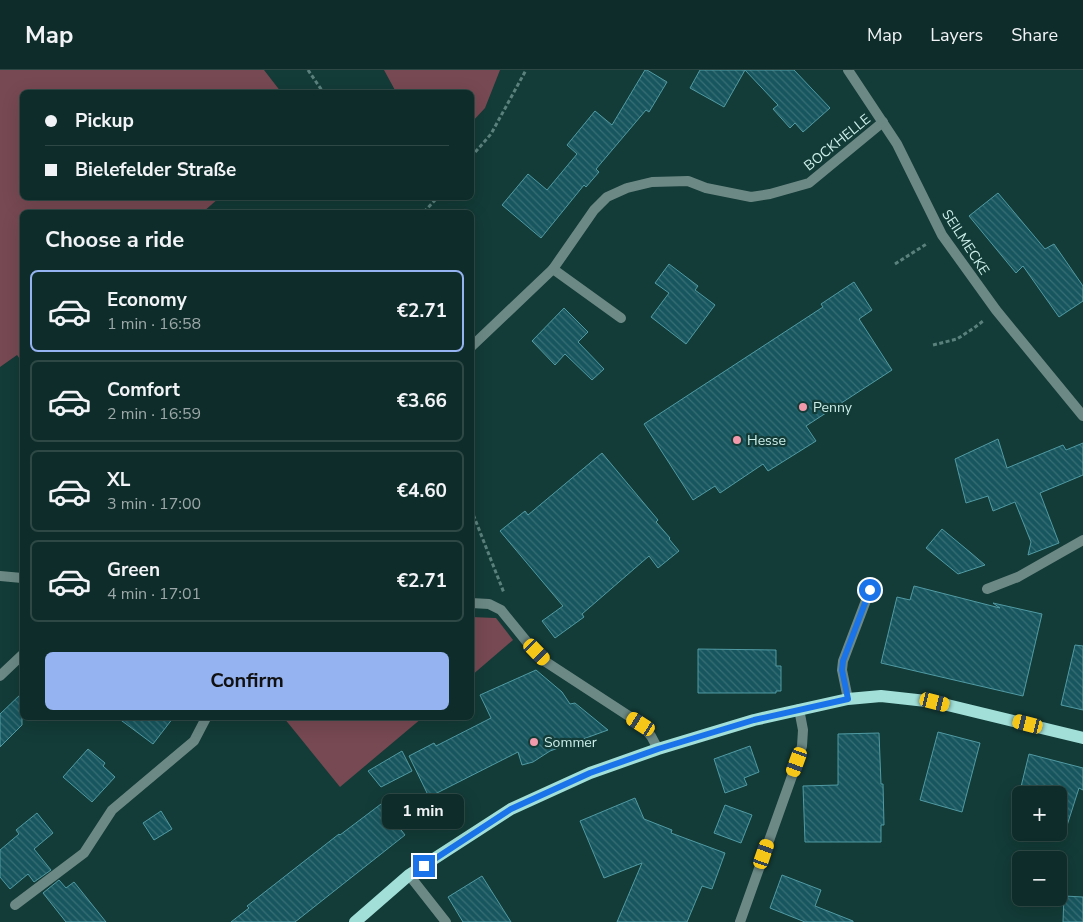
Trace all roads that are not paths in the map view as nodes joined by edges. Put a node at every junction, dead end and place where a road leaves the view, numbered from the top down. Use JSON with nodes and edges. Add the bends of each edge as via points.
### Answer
{"nodes":[{"id":1,"x":848,"y":70,"type":"edge"},
{"id":2,"x":883,"y":122,"type":"junction"},
{"id":3,"x":553,"y":269,"type":"junction"},
{"id":4,"x":621,"y":318,"type":"dead end"},
{"id":5,"x":474,"y":344,"type":"edge"},
{"id":6,"x":1083,"y":416,"type":"edge"},
{"id":7,"x":1083,"y":540,"type":"edge"},
{"id":8,"x":0,"y":576,"type":"edge"},
{"id":9,"x":20,"y":578,"type":"edge"},
{"id":10,"x":987,"y":588,"type":"dead end"},
{"id":11,"x":870,"y":590,"type":"dead end"},
{"id":12,"x":474,"y":603,"type":"edge"},
{"id":13,"x":20,"y":658,"type":"edge"},
{"id":14,"x":0,"y":676,"type":"edge"},
{"id":15,"x":848,"y":699,"type":"junction"},
{"id":16,"x":798,"y":709,"type":"junction"},
{"id":17,"x":205,"y":720,"type":"edge"},
{"id":18,"x":1083,"y":738,"type":"edge"},
{"id":19,"x":658,"y":749,"type":"junction"},
{"id":20,"x":409,"y":875,"type":"junction"},
{"id":21,"x":15,"y":905,"type":"dead end"},
{"id":22,"x":355,"y":922,"type":"edge"},
{"id":23,"x":446,"y":922,"type":"edge"},
{"id":24,"x":740,"y":922,"type":"edge"}],
"edges":[{"from":1,"to":2,"type":"street","name":"SEILMECKE"},
{"from":2,"to":3,"type":"street","name":"BOCKHELLE","via":[[809,183],[770,194],[751,197],[688,181],[652,182],[627,188],[607,197],[594,210]]},
{"from":2,"to":6,"type":"street","name":"SEILMECKE","via":[[942,235],[996,310]]},
{"from":3,"to":4,"type":"street"},
{"from":3,"to":5,"type":"street","name":"BOCKHELLE"},
{"from":7,"to":10,"type":"street","via":[[1018,577]]},
{"from":8,"to":9,"type":"street"},
{"from":11,"to":15,"type":"street","via":[[843,661]]},
{"from":12,"to":19,"type":"street","via":[[489,604],[502,610],[546,662],[641,724]]},
{"from":13,"to":14,"type":"street"},
{"from":15,"to":16,"type":"main road"},
{"from":15,"to":18,"type":"main road","via":[[881,696],[935,702]]},
{"from":16,"to":19,"type":"main road"},
{"from":16,"to":24,"type":"street","via":[[803,730],[802,746]]},
{"from":17,"to":21,"type":"street","via":[[194,741],[112,810],[84,853]]},
{"from":19,"to":20,"type":"main road","via":[[590,773],[511,809]]},
{"from":20,"to":22,"type":"main road"},
{"from":20,"to":23,"type":"street"}]}
